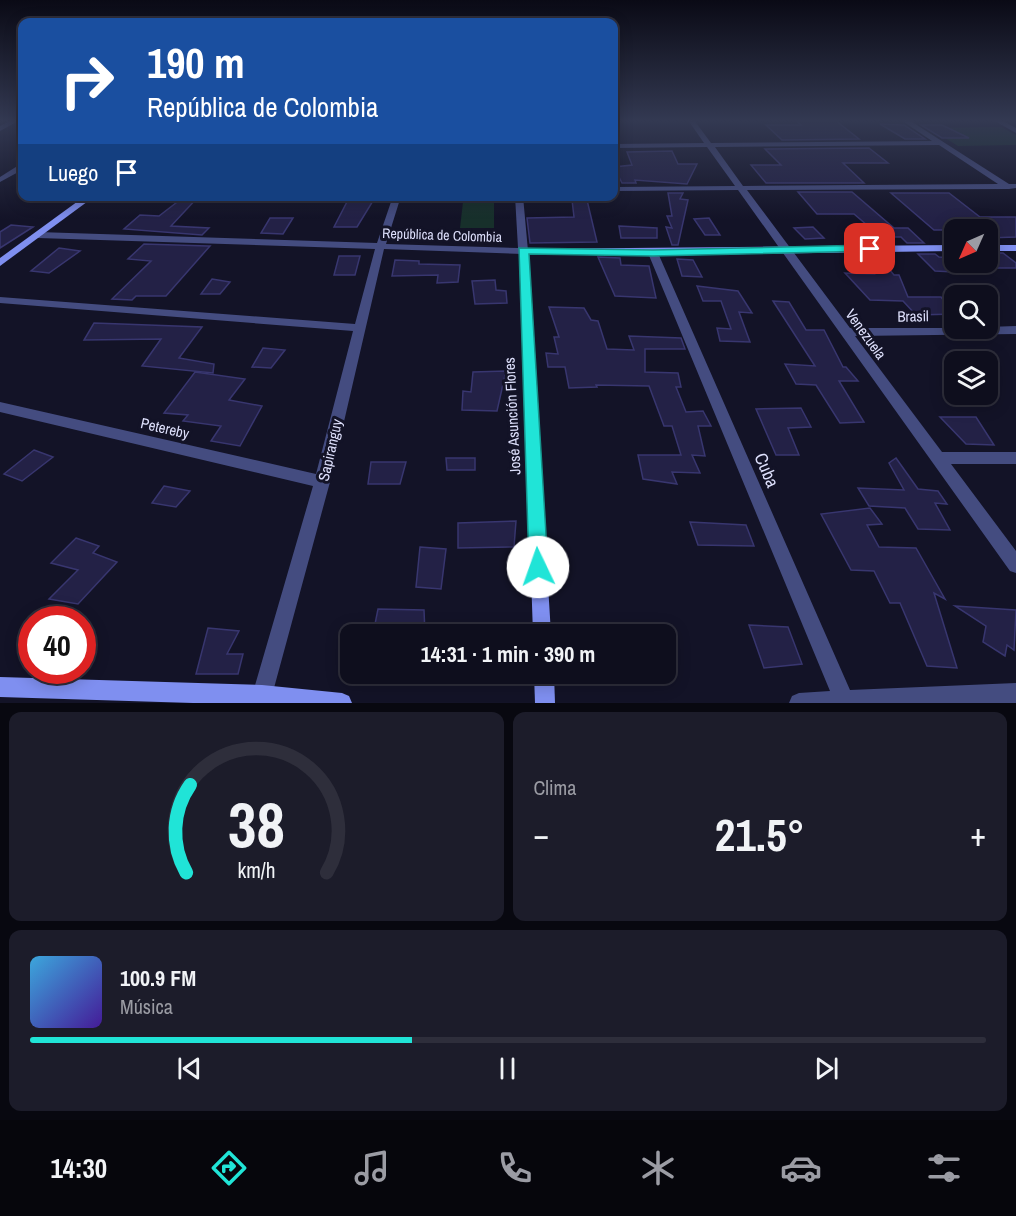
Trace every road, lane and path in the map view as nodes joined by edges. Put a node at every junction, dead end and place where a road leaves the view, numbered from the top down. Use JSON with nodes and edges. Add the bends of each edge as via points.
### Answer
{"nodes":[{"id":1,"x":715,"y":153,"type":"edge"},
{"id":2,"x":957,"y":153,"type":"edge"},
{"id":3,"x":18,"y":169,"type":"edge"},
{"id":4,"x":0,"y":173,"type":"edge"},
{"id":5,"x":12,"y":173,"type":"junction"},
{"id":6,"x":18,"y":173,"type":"edge"},
{"id":7,"x":0,"y":180,"type":"edge"},
{"id":8,"x":1012,"y":186,"type":"edge"},
{"id":9,"x":743,"y":188,"type":"junction"},
{"id":10,"x":618,"y":189,"type":"edge"},
{"id":11,"x":1016,"y":192,"type":"edge"},
{"id":12,"x":84,"y":201,"type":"edge"},
{"id":13,"x":395,"y":201,"type":"edge"},
{"id":14,"x":519,"y":201,"type":"edge"},
{"id":15,"x":38,"y":235,"type":"junction"},
{"id":16,"x":380,"y":247,"type":"junction"},
{"id":17,"x":944,"y":248,"type":"edge"},
{"id":18,"x":998,"y":248,"type":"edge"},
{"id":19,"x":1016,"y":248,"type":"edge"},
{"id":20,"x":786,"y":249,"type":"junction"},
{"id":21,"x":523,"y":251,"type":"junction"},
{"id":22,"x":653,"y":253,"type":"junction"},
{"id":23,"x":0,"y":263,"type":"edge"},
{"id":24,"x":0,"y":300,"type":"edge"},
{"id":25,"x":358,"y":328,"type":"junction"},
{"id":26,"x":1016,"y":330,"type":"edge"},
{"id":27,"x":846,"y":332,"type":"junction"},
{"id":28,"x":0,"y":407,"type":"edge"},
{"id":29,"x":940,"y":458,"type":"junction"},
{"id":30,"x":1016,"y":458,"type":"edge"},
{"id":31,"x":322,"y":482,"type":"junction"},
{"id":32,"x":1016,"y":565,"type":"edge"},
{"id":33,"x":542,"y":624,"type":"edge"},
{"id":34,"x":544,"y":684,"type":"edge"},
{"id":35,"x":0,"y":687,"type":"edge"},
{"id":36,"x":1016,"y":693,"type":"edge"},
{"id":37,"x":260,"y":699,"type":"edge"},
{"id":38,"x":844,"y":701,"type":"edge"},
{"id":39,"x":342,"y":703,"type":"edge"},
{"id":40,"x":545,"y":703,"type":"edge"},
{"id":41,"x":799,"y":703,"type":"edge"}],
"edges":[{"from":1,"to":9,"type":"street","name":"Venezuela"},
{"from":2,"to":8,"type":"street"},
{"from":3,"to":5,"type":"street"},
{"from":4,"to":5,"type":"street"},
{"from":5,"to":6,"type":"street"},
{"from":5,"to":7,"type":"street"},
{"from":8,"to":9,"type":"street"},
{"from":8,"to":11,"type":"street"},
{"from":9,"to":10,"type":"street"},
{"from":9,"to":20,"type":"street","name":"Venezuela"},
{"from":12,"to":15,"type":"street"},
{"from":13,"to":16,"type":"street","name":"Sapiranguy"},
{"from":14,"to":21,"type":"street","name":"José Asunción Flores"},
{"from":15,"to":16,"type":"street","name":"República de Colombia"},
{"from":15,"to":23,"type":"street"},
{"from":16,"to":21,"type":"street","name":"República de Colombia"},
{"from":16,"to":25,"type":"street","name":"Sapiranguy"},
{"from":17,"to":20,"type":"street","name":"República de Colombia"},
{"from":18,"to":19,"type":"street"},
{"from":20,"to":22,"type":"street","name":"República de Colombia"},
{"from":20,"to":27,"type":"street","name":"Venezuela"},
{"from":21,"to":22,"type":"street","name":"República de Colombia"},
{"from":21,"to":33,"type":"street","name":"José Asunción Flores"},
{"from":22,"to":38,"type":"street","name":"Cuba"},
{"from":24,"to":25,"type":"street"},
{"from":25,"to":31,"type":"street","name":"Sapiranguy"},
{"from":26,"to":27,"type":"street","name":"Brasil"},
{"from":27,"to":29,"type":"street","name":"Venezuela"},
{"from":28,"to":31,"type":"street","name":"Petereby"},
{"from":29,"to":30,"type":"street"},
{"from":29,"to":32,"type":"street","name":"Venezuela"},
{"from":31,"to":37,"type":"street","name":"Sapiranguy"},
{"from":34,"to":40,"type":"street"},
{"from":35,"to":37,"type":"street"},
{"from":36,"to":38,"type":"street"},
{"from":37,"to":39,"type":"street"},
{"from":38,"to":41,"type":"street"}]}
